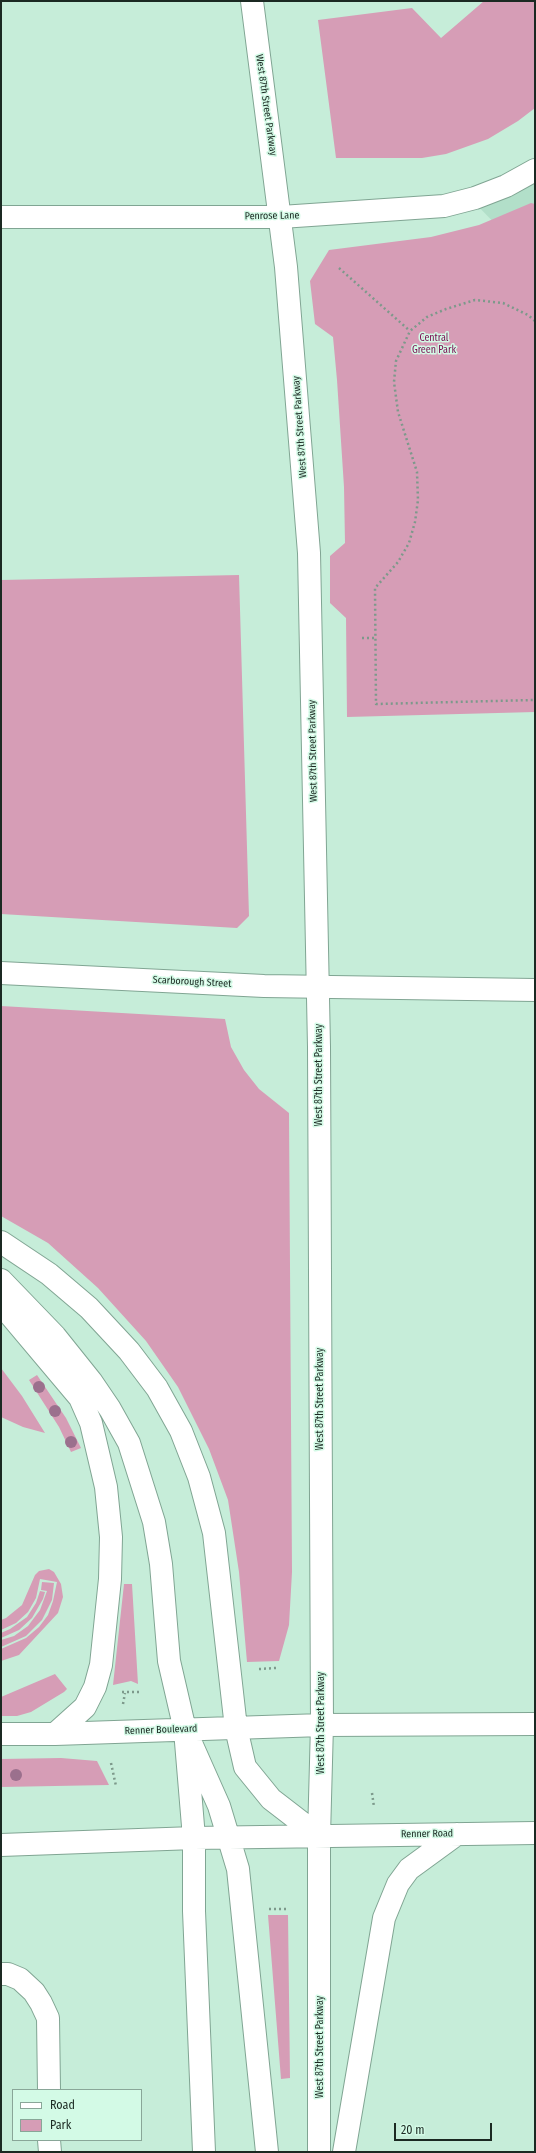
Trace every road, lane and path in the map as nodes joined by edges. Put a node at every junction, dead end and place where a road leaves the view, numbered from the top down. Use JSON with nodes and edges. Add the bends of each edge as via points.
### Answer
{"nodes":[{"id":1,"x":252,"y":1,"type":"edge"},
{"id":2,"x":535,"y":170,"type":"edge"},
{"id":3,"x":1,"y":217,"type":"edge"},
{"id":4,"x":281,"y":217,"type":"junction"},
{"id":5,"x":339,"y":268,"type":"dead end"},
{"id":6,"x":535,"y":321,"type":"edge"},
{"id":7,"x":410,"y":331,"type":"junction"},
{"id":8,"x":362,"y":638,"type":"dead end"},
{"id":9,"x":375,"y":638,"type":"junction"},
{"id":10,"x":535,"y":700,"type":"edge"},
{"id":11,"x":1,"y":973,"type":"edge"},
{"id":12,"x":319,"y":987,"type":"junction"},
{"id":13,"x":535,"y":990,"type":"edge"},
{"id":14,"x":1,"y":1242,"type":"edge"},
{"id":15,"x":1,"y":1280,"type":"edge"},
{"id":16,"x":1,"y":1304,"type":"edge"},
{"id":17,"x":276,"y":1668,"type":"dead end"},
{"id":18,"x":255,"y":1670,"type":"dead end"},
{"id":19,"x":139,"y":1692,"type":"dead end"},
{"id":20,"x":122,"y":1709,"type":"dead end"},
{"id":21,"x":535,"y":1724,"type":"edge"},
{"id":22,"x":322,"y":1725,"type":"junction"},
{"id":23,"x":236,"y":1728,"type":"junction"},
{"id":24,"x":185,"y":1730,"type":"junction"},
{"id":25,"x":1,"y":1734,"type":"edge"},
{"id":26,"x":55,"y":1734,"type":"junction"},
{"id":27,"x":111,"y":1763,"type":"dead end"},
{"id":28,"x":116,"y":1786,"type":"dead end"},
{"id":29,"x":372,"y":1793,"type":"dead end"},
{"id":30,"x":375,"y":1812,"type":"dead end"},
{"id":31,"x":457,"y":1834,"type":"junction"},
{"id":32,"x":535,"y":1834,"type":"edge"},
{"id":33,"x":319,"y":1836,"type":"junction"},
{"id":34,"x":194,"y":1838,"type":"junction"},
{"id":35,"x":229,"y":1838,"type":"junction"},
{"id":36,"x":1,"y":1845,"type":"edge"},
{"id":37,"x":267,"y":1909,"type":"dead end"},
{"id":38,"x":288,"y":1909,"type":"dead end"},
{"id":39,"x":1,"y":1974,"type":"edge"},
{"id":40,"x":49,"y":2089,"type":"edge"},
{"id":41,"x":49,"y":2141,"type":"edge"},
{"id":42,"x":50,"y":2152,"type":"edge"},
{"id":43,"x":204,"y":2152,"type":"edge"},
{"id":44,"x":267,"y":2152,"type":"edge"},
{"id":45,"x":319,"y":2152,"type":"edge"},
{"id":46,"x":344,"y":2152,"type":"edge"}],
"edges":[{"from":1,"to":4,"type":"main road","name":"West 87th Street Parkway"},
{"from":2,"to":4,"type":"main road","name":"Penrose Lane","via":[[475,198],[444,206]]},
{"from":3,"to":4,"type":"main road","name":"Penrose Lane"},
{"from":4,"to":12,"type":"main road","name":"West 87th Street Parkway","via":[[295,360],[309,553]]},
{"from":5,"to":7,"type":"path"},
{"from":6,"to":7,"type":"path","via":[[503,303],[475,300],[427,317]]},
{"from":7,"to":9,"type":"path","via":[[396,361],[394,382],[398,412],[417,472],[418,500],[409,542],[398,562],[375,588]]},
{"from":8,"to":9,"type":"path"},
{"from":9,"to":10,"type":"path","via":[[376,704]]},
{"from":11,"to":12,"type":"main road","name":"Scarborough Street"},
{"from":12,"to":13,"type":"main road","name":"Scarborough Street"},
{"from":12,"to":22,"type":"main road","name":"West 87th Street Parkway"},
{"from":14,"to":23,"type":"main road","via":[[49,1274],[89,1308],[129,1351],[152,1382],[181,1431],[199,1477],[214,1533]]},
{"from":15,"to":24,"type":"main road","via":[[55,1336],[82,1370],[110,1409],[129,1443],[154,1522],[161,1564],[169,1661]]},
{"from":16,"to":26,"type":"main road","via":[[80,1398],[91,1423],[106,1487],[111,1537],[110,1580],[101,1665],[95,1687],[85,1707]]},
{"from":17,"to":18,"type":"path"},
{"from":19,"to":20,"type":"path","via":[[125,1693]]},
{"from":21,"to":22,"type":"main road"},
{"from":22,"to":23,"type":"main road","name":"Renner Boulevard"},
{"from":22,"to":33,"type":"main road","name":"West 87th Street Parkway"},
{"from":23,"to":24,"type":"main road","name":"Renner Boulevard"},
{"from":23,"to":33,"type":"main road","via":[[245,1767],[270,1799]]},
{"from":24,"to":26,"type":"main road","name":"Renner Boulevard"},
{"from":24,"to":34,"type":"main road"},
{"from":24,"to":35,"type":"main road","via":[[219,1806]]},
{"from":25,"to":26,"type":"main road","name":"Renner Boulevard"},
{"from":27,"to":28,"type":"path"},
{"from":29,"to":30,"type":"path"},
{"from":31,"to":32,"type":"main road","name":"Renner Road"},
{"from":31,"to":33,"type":"main road","name":"Renner Road"},
{"from":31,"to":46,"type":"main road","via":[[409,1869],[398,1884],[384,1918]]},
{"from":33,"to":35,"type":"main road"},
{"from":33,"to":45,"type":"main road","name":"West 87th Street Parkway"},
{"from":34,"to":35,"type":"main road"},
{"from":34,"to":36,"type":"main road"},
{"from":34,"to":43,"type":"main road","via":[[194,1911]]},
{"from":35,"to":44,"type":"main road","via":[[238,1869],[243,1903]]},
{"from":37,"to":38,"type":"path"},
{"from":39,"to":40,"type":"main road","via":[[20,1979],[34,1992],[48,2018]]},
{"from":41,"to":42,"type":"main road"}]}
